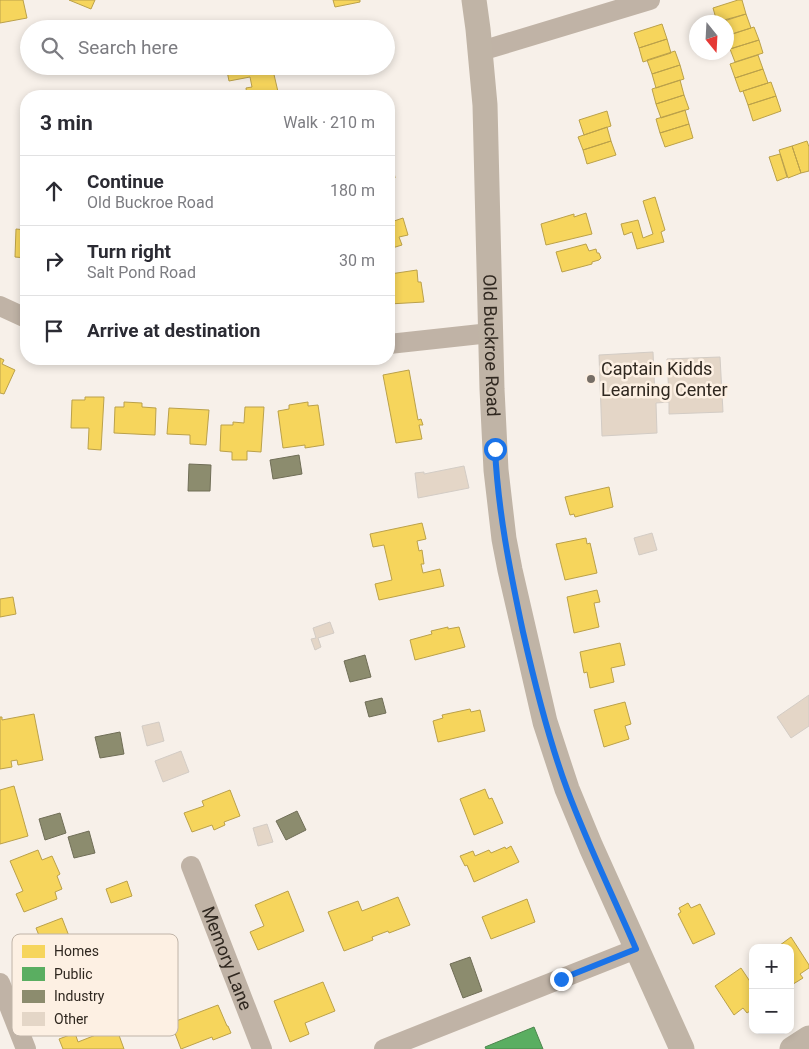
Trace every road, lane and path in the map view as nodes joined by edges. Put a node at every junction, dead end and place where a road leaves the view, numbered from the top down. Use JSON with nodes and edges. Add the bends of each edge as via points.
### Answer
{"nodes":[{"id":1,"x":474,"y":0,"type":"edge"},
{"id":2,"x":650,"y":0,"type":"edge"},
{"id":3,"x":480,"y":51,"type":"junction"},
{"id":4,"x":0,"y":306,"type":"edge"},
{"id":5,"x":20,"y":315,"type":"edge"},
{"id":6,"x":490,"y":333,"type":"junction"},
{"id":7,"x":395,"y":343,"type":"edge"},
{"id":8,"x":190,"y":866,"type":"dead end"},
{"id":9,"x":636,"y":949,"type":"junction"},
{"id":10,"x":0,"y":983,"type":"edge"},
{"id":11,"x":12,"y":1013,"type":"edge"},
{"id":12,"x":21,"y":1036,"type":"edge"},
{"id":13,"x":26,"y":1049,"type":"edge"},
{"id":14,"x":262,"y":1049,"type":"edge"},
{"id":15,"x":384,"y":1049,"type":"edge"},
{"id":16,"x":682,"y":1049,"type":"edge"}],
"edges":[{"from":1,"to":3,"type":"main road","name":"Old Buckroe Road"},
{"from":2,"to":3,"type":"street"},
{"from":3,"to":6,"type":"main road","name":"Old Buckroe Road","via":[[485,105]]},
{"from":4,"to":5,"type":"street"},
{"from":6,"to":7,"type":"street"},
{"from":6,"to":9,"type":"main road","name":"Old Buckroe Road","via":[[498,498],[535,684],[567,789]]},
{"from":8,"to":14,"type":"street","name":"Memory Lane"},
{"from":9,"to":15,"type":"street"},
{"from":9,"to":16,"type":"main road","name":"Old Buckroe Road"},
{"from":10,"to":11,"type":"street"},
{"from":12,"to":13,"type":"street"}]}
